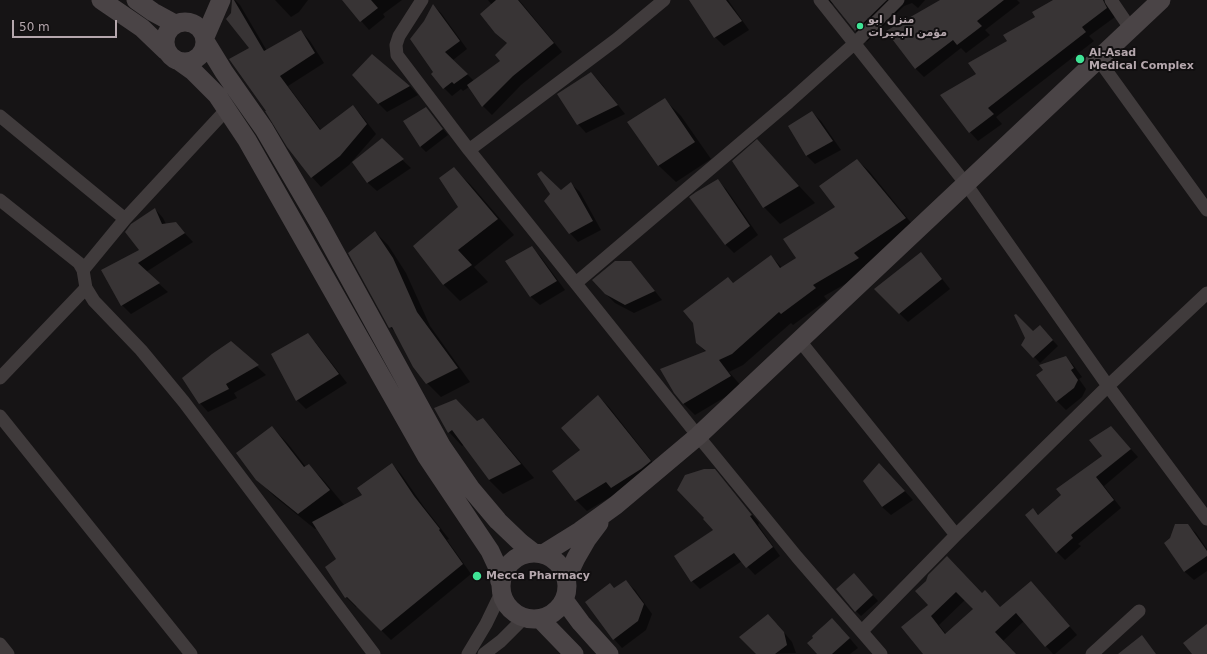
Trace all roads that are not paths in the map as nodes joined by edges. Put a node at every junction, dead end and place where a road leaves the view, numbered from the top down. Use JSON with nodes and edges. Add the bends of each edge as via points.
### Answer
{"nodes":[{"id":1,"x":101,"y":0,"type":"edge"},
{"id":2,"x":136,"y":0,"type":"edge"},
{"id":3,"x":213,"y":0,"type":"edge"},
{"id":4,"x":221,"y":0,"type":"edge"},
{"id":5,"x":422,"y":0,"type":"edge"},
{"id":6,"x":664,"y":0,"type":"edge"},
{"id":7,"x":820,"y":0,"type":"edge"},
{"id":8,"x":898,"y":0,"type":"edge"},
{"id":9,"x":1111,"y":0,"type":"edge"},
{"id":10,"x":1161,"y":0,"type":"edge"},
{"id":11,"x":178,"y":23,"type":"junction"},
{"id":12,"x":1130,"y":28,"type":"junction"},
{"id":13,"x":205,"y":39,"type":"junction"},
{"id":14,"x":855,"y":43,"type":"junction"},
{"id":15,"x":173,"y":56,"type":"junction"},
{"id":16,"x":1098,"y":59,"type":"junction"},
{"id":17,"x":227,"y":109,"type":"junction"},
{"id":18,"x":0,"y":116,"type":"edge"},
{"id":19,"x":469,"y":150,"type":"junction"},
{"id":20,"x":966,"y":184,"type":"junction"},
{"id":21,"x":0,"y":200,"type":"edge"},
{"id":22,"x":1207,"y":210,"type":"edge"},
{"id":23,"x":125,"y":219,"type":"junction"},
{"id":24,"x":83,"y":270,"type":"junction"},
{"id":25,"x":576,"y":283,"type":"junction"},
{"id":26,"x":86,"y":288,"type":"junction"},
{"id":27,"x":1207,"y":293,"type":"edge"},
{"id":28,"x":800,"y":341,"type":"junction"},
{"id":29,"x":1,"y":373,"type":"edge"},
{"id":30,"x":1108,"y":386,"type":"junction"},
{"id":31,"x":0,"y":416,"type":"edge"},
{"id":32,"x":698,"y":436,"type":"junction"},
{"id":33,"x":616,"y":505,"type":"junction"},
{"id":34,"x":1207,"y":520,"type":"edge"},
{"id":35,"x":510,"y":533,"type":"junction"},
{"id":36,"x":956,"y":535,"type":"junction"},
{"id":37,"x":490,"y":551,"type":"junction"},
{"id":38,"x":538,"y":553,"type":"junction"},
{"id":39,"x":566,"y":579,"type":"junction"},
{"id":40,"x":500,"y":587,"type":"junction"},
{"id":41,"x":564,"y":600,"type":"junction"},
{"id":42,"x":1139,"y":611,"type":"dead end"},
{"id":43,"x":532,"y":618,"type":"junction"},
{"id":44,"x":581,"y":623,"type":"junction"},
{"id":45,"x":862,"y":631,"type":"junction"},
{"id":46,"x":0,"y":644,"type":"edge"},
{"id":47,"x":568,"y":648,"type":"edge"},
{"id":48,"x":8,"y":654,"type":"edge"},
{"id":49,"x":191,"y":654,"type":"edge"},
{"id":50,"x":374,"y":654,"type":"edge"},
{"id":51,"x":468,"y":654,"type":"edge"},
{"id":52,"x":484,"y":654,"type":"edge"},
{"id":53,"x":609,"y":654,"type":"edge"},
{"id":54,"x":881,"y":654,"type":"edge"},
{"id":55,"x":1092,"y":654,"type":"edge"}],
"edges":[{"from":1,"to":15,"type":"main road","via":[[142,28]]},
{"from":2,"to":11,"type":"main road","via":[[153,12]]},
{"from":3,"to":11,"type":"main road"},
{"from":4,"to":13,"type":"main road"},
{"from":5,"to":19,"type":"street","via":[[399,36],[396,45],[397,55]]},
{"from":6,"to":19,"type":"street"},
{"from":7,"to":14,"type":"street"},
{"from":8,"to":14,"type":"street"},
{"from":9,"to":12,"type":"street"},
{"from":10,"to":12,"type":"main road"},
{"from":11,"to":13,"type":"main road","via":[[193,23],[202,31]]},
{"from":11,"to":15,"type":"main road","via":[[170,28],[165,38]]},
{"from":12,"to":16,"type":"main road"},
{"from":13,"to":15,"type":"main road","via":[[204,49],[194,60],[187,62]]},
{"from":13,"to":35,"type":"main road","via":[[284,163],[442,448],[471,490]]},
{"from":14,"to":20,"type":"street"},
{"from":14,"to":25,"type":"street"},
{"from":15,"to":17,"type":"main road","via":[[193,71]]},
{"from":16,"to":20,"type":"main road"},
{"from":16,"to":22,"type":"street"},
{"from":17,"to":23,"type":"street"},
{"from":17,"to":37,"type":"main road","via":[[428,457]]},
{"from":18,"to":23,"type":"street"},
{"from":19,"to":25,"type":"street"},
{"from":20,"to":28,"type":"main road"},
{"from":20,"to":30,"type":"street"},
{"from":21,"to":24,"type":"street","via":[[72,257]]},
{"from":23,"to":24,"type":"street"},
{"from":24,"to":26,"type":"street"},
{"from":25,"to":32,"type":"street"},
{"from":26,"to":29,"type":"street"},
{"from":26,"to":50,"type":"street","via":[[184,402]]},
{"from":27,"to":30,"type":"street"},
{"from":28,"to":32,"type":"main road"},
{"from":28,"to":36,"type":"street"},
{"from":30,"to":34,"type":"street"},
{"from":30,"to":36,"type":"street"},
{"from":31,"to":49,"type":"street"},
{"from":32,"to":33,"type":"main road"},
{"from":32,"to":45,"type":"street","via":[[797,557]]},
{"from":33,"to":38,"type":"main road","via":[[580,531]]},
{"from":33,"to":39,"type":"main road","via":[[587,539]]},
{"from":35,"to":37,"type":"main road","via":[[501,544]]},
{"from":35,"to":38,"type":"main road"},
{"from":36,"to":45,"type":"street"},
{"from":37,"to":40,"type":"main road","via":[[497,566]]},
{"from":38,"to":39,"type":"main road","via":[[551,557],[558,563]]},
{"from":38,"to":40,"type":"main road","via":[[524,554],[512,561],[503,573]]},
{"from":39,"to":41,"type":"main road","via":[[567,590]]},
{"from":40,"to":43,"type":"main road","via":[[505,604],[514,613]]},
{"from":40,"to":51,"type":"street","via":[[486,624]]},
{"from":41,"to":43,"type":"main road","via":[[550,615]]},
{"from":41,"to":44,"type":"main road"},
{"from":42,"to":55,"type":"street"},
{"from":43,"to":47,"type":"main road"},
{"from":43,"to":52,"type":"street"},
{"from":44,"to":47,"type":"main road","via":[[569,625],[564,629],[562,635]]},
{"from":44,"to":53,"type":"main road"},
{"from":45,"to":54,"type":"street"},
{"from":46,"to":48,"type":"street"}]}
